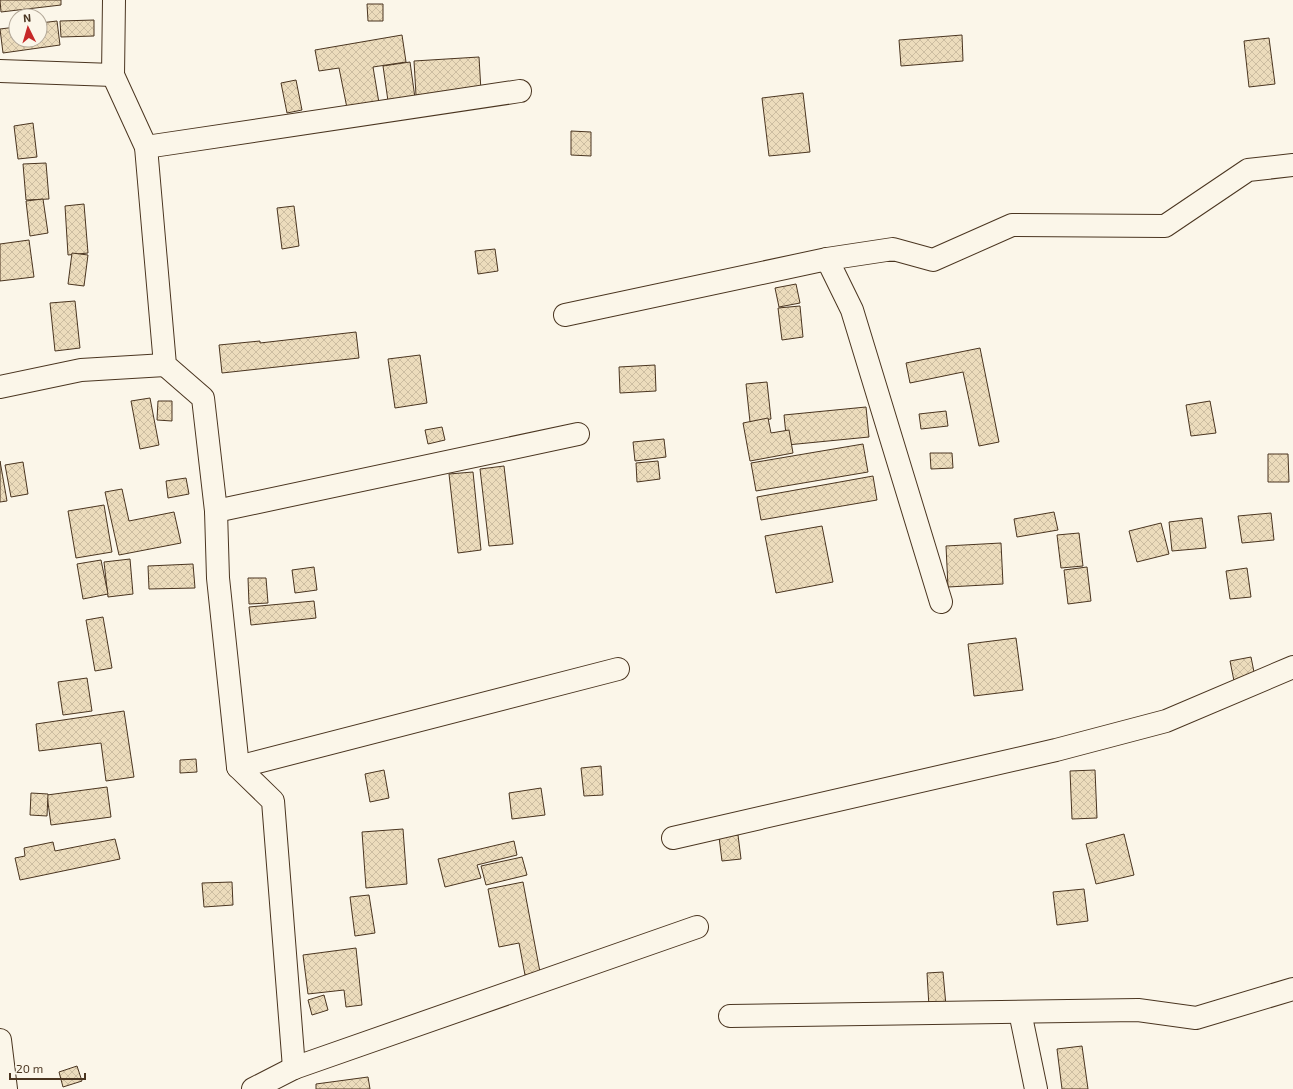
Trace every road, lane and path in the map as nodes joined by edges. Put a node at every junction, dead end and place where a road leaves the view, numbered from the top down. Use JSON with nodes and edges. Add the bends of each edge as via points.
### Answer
{"nodes":[{"id":1,"x":114,"y":0,"type":"edge"},
{"id":2,"x":0,"y":71,"type":"edge"},
{"id":3,"x":113,"y":76,"type":"junction"},
{"id":4,"x":520,"y":91,"type":"dead end"},
{"id":5,"x":146,"y":147,"type":"junction"},
{"id":6,"x":1293,"y":165,"type":"edge"},
{"id":7,"x":827,"y":259,"type":"junction"},
{"id":8,"x":565,"y":315,"type":"dead end"},
{"id":9,"x":165,"y":365,"type":"junction"},
{"id":10,"x":0,"y":387,"type":"edge"},
{"id":11,"x":578,"y":434,"type":"dead end"},
{"id":12,"x":216,"y":511,"type":"junction"},
{"id":13,"x":941,"y":602,"type":"dead end"},
{"id":14,"x":1293,"y":667,"type":"edge"},
{"id":15,"x":618,"y":669,"type":"dead end"},
{"id":16,"x":238,"y":767,"type":"junction"},
{"id":17,"x":672,"y":838,"type":"dead end"},
{"id":18,"x":697,"y":927,"type":"dead end"},
{"id":19,"x":1293,"y":989,"type":"edge"},
{"id":20,"x":1020,"y":1012,"type":"junction"},
{"id":21,"x":730,"y":1016,"type":"dead end"},
{"id":22,"x":0,"y":1040,"type":"edge"},
{"id":23,"x":294,"y":1068,"type":"junction"},
{"id":24,"x":6,"y":1089,"type":"edge"},
{"id":25,"x":253,"y":1089,"type":"edge"},
{"id":26,"x":1036,"y":1089,"type":"edge"}],
"edges":[{"from":1,"to":3,"type":"street"},
{"from":2,"to":3,"type":"street"},
{"from":3,"to":5,"type":"street"},
{"from":4,"to":5,"type":"street"},
{"from":5,"to":9,"type":"street"},
{"from":6,"to":7,"type":"street","via":[[1248,170],[1165,226],[1012,225],[933,260],[893,249]]},
{"from":7,"to":8,"type":"street"},
{"from":7,"to":13,"type":"street","via":[[852,310]]},
{"from":9,"to":10,"type":"street","via":[[81,370]]},
{"from":9,"to":12,"type":"street","via":[[203,398]]},
{"from":11,"to":12,"type":"street"},
{"from":12,"to":16,"type":"street","via":[[218,578]]},
{"from":14,"to":17,"type":"street","via":[[1166,721],[1056,750]]},
{"from":15,"to":16,"type":"street"},
{"from":16,"to":23,"type":"street","via":[[274,801]]},
{"from":18,"to":23,"type":"street"},
{"from":19,"to":20,"type":"street","via":[[1196,1018],[1138,1010]]},
{"from":20,"to":21,"type":"street"},
{"from":20,"to":26,"type":"street"},
{"from":22,"to":24,"type":"street"},
{"from":23,"to":25,"type":"street"}]}
